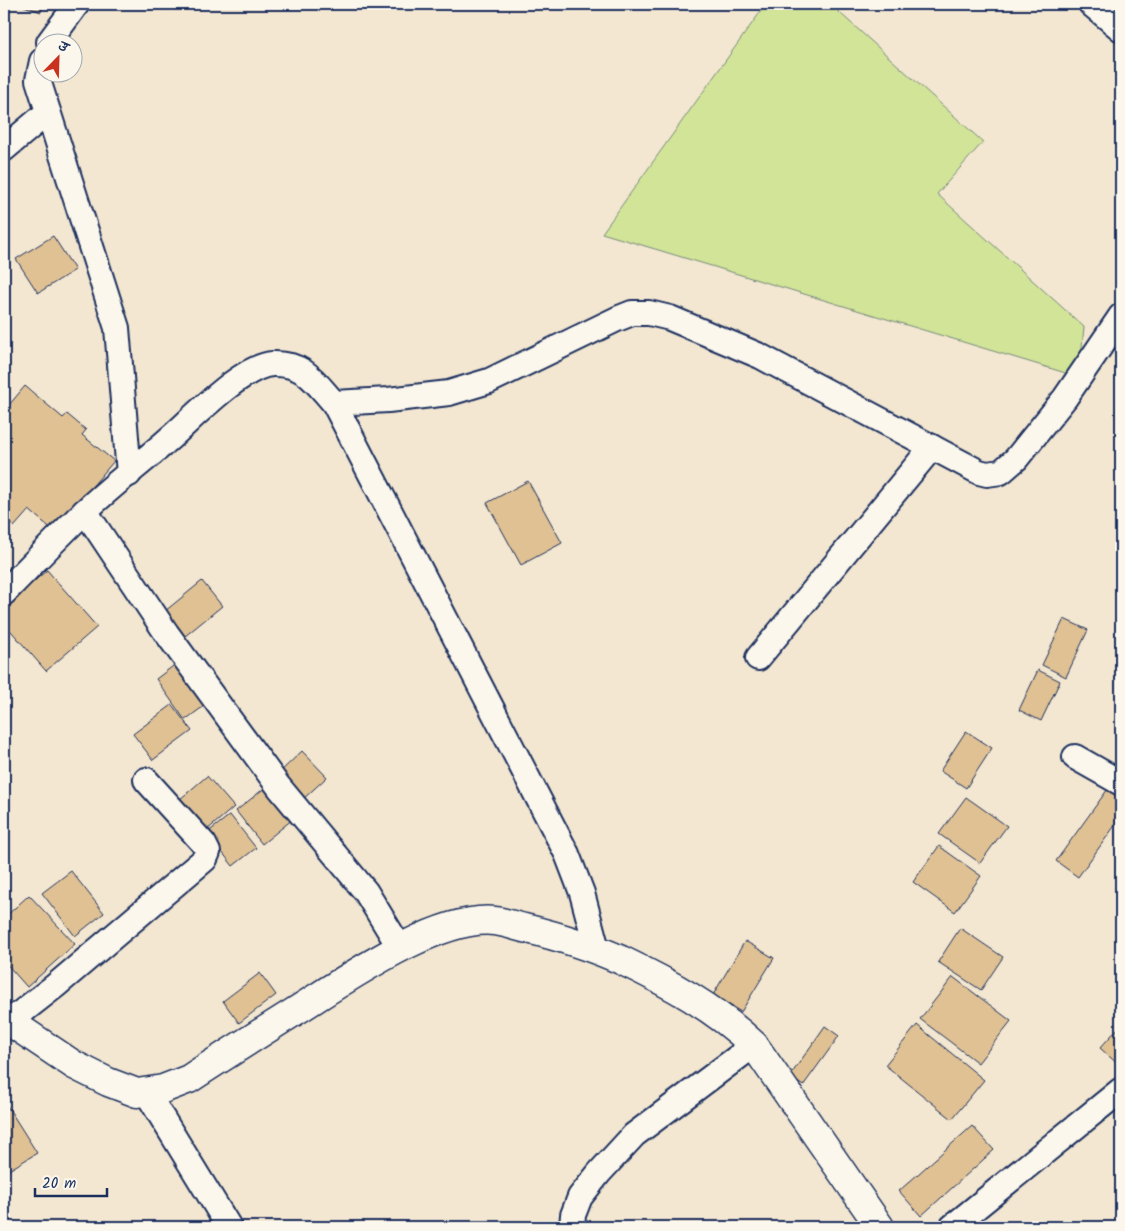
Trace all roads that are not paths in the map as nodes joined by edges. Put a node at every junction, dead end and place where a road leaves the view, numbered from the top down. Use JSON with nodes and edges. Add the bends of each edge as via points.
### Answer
{"nodes":[{"id":1,"x":77,"y":4,"type":"edge"},
{"id":2,"x":1091,"y":4,"type":"edge"},
{"id":3,"x":1121,"y":29,"type":"edge"},
{"id":4,"x":56,"y":32,"type":"edge"},
{"id":5,"x":39,"y":82,"type":"edge"},
{"id":6,"x":48,"y":112,"type":"junction"},
{"id":7,"x":4,"y":149,"type":"edge"},
{"id":8,"x":1121,"y":316,"type":"edge"},
{"id":9,"x":334,"y":403,"type":"junction"},
{"id":10,"x":932,"y":447,"type":"junction"},
{"id":11,"x":128,"y":474,"type":"junction"},
{"id":12,"x":85,"y":511,"type":"junction"},
{"id":13,"x":4,"y":593,"type":"edge"},
{"id":14,"x":758,"y":658,"type":"dead end"},
{"id":15,"x":1075,"y":757,"type":"dead end"},
{"id":16,"x":146,"y":780,"type":"dead end"},
{"id":17,"x":1121,"y":783,"type":"edge"},
{"id":18,"x":400,"y":948,"type":"junction"},
{"id":19,"x":597,"y":949,"type":"junction"},
{"id":20,"x":6,"y":1020,"type":"edge"},
{"id":21,"x":754,"y":1045,"type":"junction"},
{"id":22,"x":1121,"y":1090,"type":"edge"},
{"id":23,"x":147,"y":1093,"type":"junction"},
{"id":24,"x":222,"y":1225,"type":"edge"},
{"id":25,"x":572,"y":1227,"type":"edge"},
{"id":26,"x":880,"y":1227,"type":"edge"},
{"id":27,"x":952,"y":1227,"type":"edge"}],
"edges":[{"from":1,"to":4,"type":"street"},
{"from":2,"to":3,"type":"street"},
{"from":5,"to":6,"type":"street"},
{"from":6,"to":7,"type":"street"},
{"from":6,"to":11,"type":"street","via":[[117,328]]},
{"from":8,"to":10,"type":"street","via":[[1045,425],[1001,472],[979,472]]},
{"from":9,"to":10,"type":"street","via":[[457,391],[489,381],[616,318],[632,313],[649,313],[670,318],[760,356]]},
{"from":9,"to":11,"type":"street","via":[[311,377],[297,367],[272,364],[259,368],[231,385]]},
{"from":9,"to":19,"type":"street","via":[[567,854],[582,893]]},
{"from":10,"to":14,"type":"street"},
{"from":11,"to":12,"type":"street"},
{"from":12,"to":13,"type":"street"},
{"from":12,"to":18,"type":"street","via":[[166,631],[279,787],[366,892]]},
{"from":15,"to":17,"type":"street"},
{"from":16,"to":20,"type":"street","via":[[204,844],[208,852],[205,860],[55,986]]},
{"from":18,"to":19,"type":"street","via":[[465,923],[494,920]]},
{"from":18,"to":23,"type":"street","via":[[189,1079]]},
{"from":19,"to":21,"type":"street","via":[[706,1005]]},
{"from":20,"to":23,"type":"street","via":[[74,1065],[137,1093]]},
{"from":21,"to":25,"type":"street","via":[[634,1135],[580,1197]]},
{"from":21,"to":26,"type":"street"},
{"from":22,"to":27,"type":"street"},
{"from":23,"to":24,"type":"street"}]}
